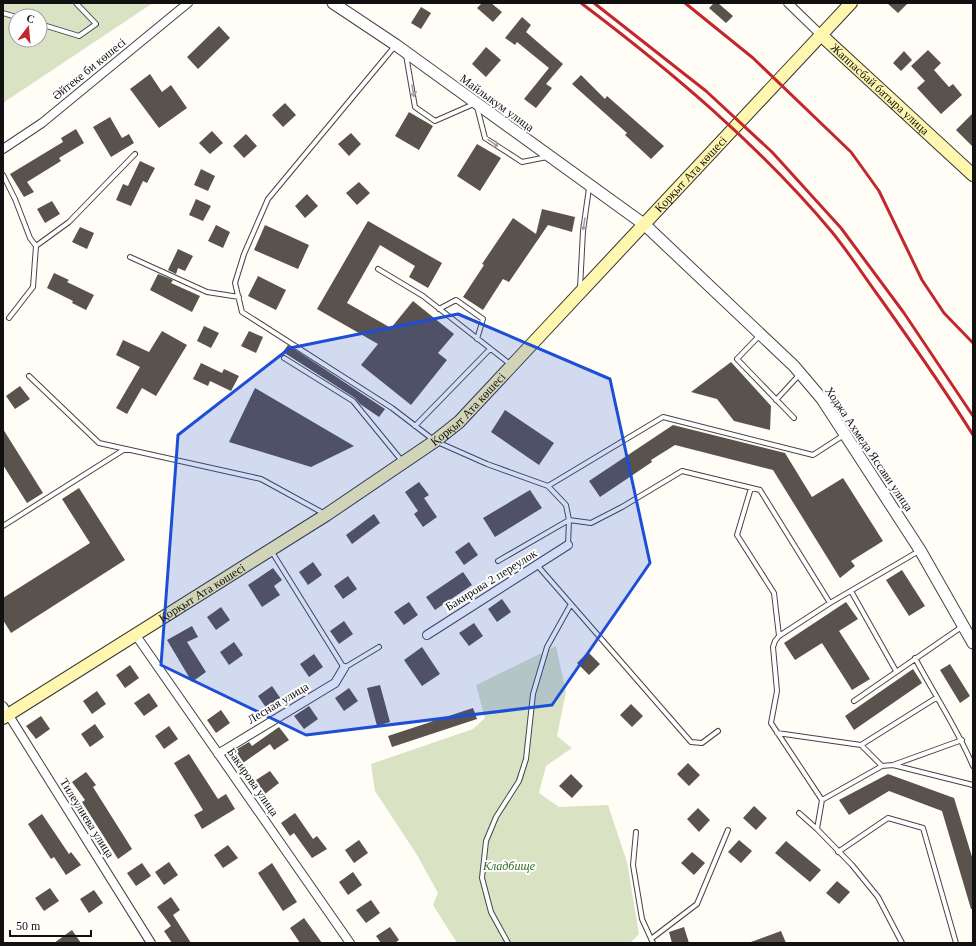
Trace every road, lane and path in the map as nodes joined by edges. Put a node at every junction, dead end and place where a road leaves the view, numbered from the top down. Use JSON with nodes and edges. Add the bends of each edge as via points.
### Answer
{"nodes":[{"id":1,"x":76,"y":3,"type":"edge"},
{"id":2,"x":188,"y":3,"type":"edge"},
{"id":3,"x":333,"y":3,"type":"edge"},
{"id":4,"x":788,"y":3,"type":"edge"},
{"id":5,"x":851,"y":3,"type":"edge"},
{"id":6,"x":48,"y":26,"type":"edge"},
{"id":7,"x":821,"y":35,"type":"junction"},
{"id":8,"x":396,"y":45,"type":"junction"},
{"id":9,"x":406,"y":53,"type":"junction"},
{"id":10,"x":476,"y":103,"type":"junction"},
{"id":11,"x":3,"y":149,"type":"edge"},
{"id":12,"x":135,"y":154,"type":"dead end"},
{"id":13,"x":550,"y":156,"type":"junction"},
{"id":14,"x":3,"y":174,"type":"edge"},
{"id":15,"x":973,"y":174,"type":"edge"},
{"id":16,"x":590,"y":185,"type":"junction"},
{"id":17,"x":645,"y":225,"type":"junction"},
{"id":18,"x":36,"y":246,"type":"junction"},
{"id":19,"x":130,"y":257,"type":"dead end"},
{"id":20,"x":378,"y":269,"type":"dead end"},
{"id":21,"x":580,"y":293,"type":"junction"},
{"id":22,"x":239,"y":297,"type":"junction"},
{"id":23,"x":439,"y":309,"type":"junction"},
{"id":24,"x":9,"y":318,"type":"dead end"},
{"id":25,"x":761,"y":335,"type":"junction"},
{"id":26,"x":478,"y":339,"type":"junction"},
{"id":27,"x":490,"y":349,"type":"junction"},
{"id":28,"x":284,"y":358,"type":"dead end"},
{"id":29,"x":512,"y":366,"type":"junction"},
{"id":30,"x":800,"y":374,"type":"junction"},
{"id":31,"x":29,"y":376,"type":"dead end"},
{"id":32,"x":776,"y":400,"type":"junction"},
{"id":33,"x":794,"y":418,"type":"dead end"},
{"id":34,"x":415,"y":426,"type":"junction"},
{"id":35,"x":845,"y":435,"type":"junction"},
{"id":36,"x":435,"y":441,"type":"junction"},
{"id":37,"x":125,"y":449,"type":"junction"},
{"id":38,"x":404,"y":462,"type":"junction"},
{"id":39,"x":548,"y":486,"type":"junction"},
{"id":40,"x":751,"y":488,"type":"junction"},
{"id":41,"x":326,"y":515,"type":"junction"},
{"id":42,"x":569,"y":520,"type":"junction"},
{"id":43,"x":3,"y":526,"type":"edge"},
{"id":44,"x":568,"y":545,"type":"joint"},
{"id":45,"x":270,"y":550,"type":"junction"},
{"id":46,"x":920,"y":550,"type":"junction"},
{"id":47,"x":498,"y":561,"type":"dead end"},
{"id":48,"x":537,"y":565,"type":"junction"},
{"id":49,"x":851,"y":591,"type":"junction"},
{"id":50,"x":830,"y":603,"type":"junction"},
{"id":51,"x":571,"y":604,"type":"junction"},
{"id":52,"x":964,"y":626,"type":"junction"},
{"id":53,"x":135,"y":634,"type":"junction"},
{"id":54,"x":427,"y":635,"type":"dead end"},
{"id":55,"x":779,"y":636,"type":"junction"},
{"id":56,"x":973,"y":644,"type":"edge"},
{"id":57,"x":379,"y":647,"type":"dead end"},
{"id":58,"x":915,"y":658,"type":"junction"},
{"id":59,"x":344,"y":668,"type":"junction"},
{"id":60,"x":896,"y":671,"type":"junction"},
{"id":61,"x":936,"y":698,"type":"junction"},
{"id":62,"x":854,"y":701,"type":"dead end"},
{"id":63,"x":5,"y":713,"type":"edge"},
{"id":64,"x":718,"y":731,"type":"dead end"},
{"id":65,"x":777,"y":733,"type":"junction"},
{"id":66,"x":962,"y":740,"type":"junction"},
{"id":67,"x":861,"y":745,"type":"junction"},
{"id":68,"x":218,"y":754,"type":"junction"},
{"id":69,"x":892,"y":765,"type":"junction"},
{"id":70,"x":882,"y":766,"type":"junction"},
{"id":71,"x":973,"y":766,"type":"edge"},
{"id":72,"x":973,"y":784,"type":"edge"},
{"id":73,"x":822,"y":800,"type":"junction"},
{"id":74,"x":799,"y":814,"type":"dead end"},
{"id":75,"x":817,"y":828,"type":"junction"},
{"id":76,"x":728,"y":830,"type":"dead end"},
{"id":77,"x":636,"y":832,"type":"dead end"},
{"id":78,"x":838,"y":852,"type":"junction"},
{"id":79,"x":652,"y":941,"type":"edge"},
{"id":80,"x":151,"y":943,"type":"edge"},
{"id":81,"x":350,"y":943,"type":"edge"},
{"id":82,"x":508,"y":943,"type":"edge"},
{"id":83,"x":902,"y":943,"type":"edge"},
{"id":84,"x":956,"y":943,"type":"edge"}],
"edges":[{"from":1,"to":6,"type":"lane","via":[[96,24],[80,36]]},
{"from":2,"to":11,"type":"street","name":"Әйтеке би көшесі","via":[[42,123]]},
{"from":3,"to":8,"type":"street","name":"Майлыкум улица"},
{"from":4,"to":7,"type":"street","name":"Жаппасбай батыра улица"},
{"from":5,"to":7,"type":"main road","name":"Қорқыт Ата көшесі"},
{"from":7,"to":15,"type":"main road","name":"Жаппасбай батыра улица"},
{"from":7,"to":17,"type":"main road","name":"Қорқыт Ата көшесі"},
{"from":8,"to":9,"type":"street","name":"Майлыкум улица"},
{"from":8,"to":22,"type":"lane","via":[[268,199],[244,254],[235,283]]},
{"from":9,"to":10,"type":"street","name":"Майлыкум улица"},
{"from":9,"to":10,"type":"lane","one_way":true,"via":[[415,107],[435,121]]},
{"from":10,"to":13,"type":"street","name":"Майлыкум улица"},
{"from":10,"to":13,"type":"lane","one_way":true,"via":[[485,138],[522,162]]},
{"from":12,"to":18,"type":"lane","via":[[69,222]]},
{"from":13,"to":16,"type":"street","name":"Майлыкум улица"},
{"from":14,"to":18,"type":"lane","via":[[30,238]]},
{"from":16,"to":17,"type":"street","name":"Майлыкум улица"},
{"from":16,"to":21,"type":"lane","one_way":true,"via":[[583,231]]},
{"from":17,"to":21,"type":"main road","name":"Қорқыт Ата көшесі"},
{"from":17,"to":25,"type":"street","name":"Ходжа Ахмеда Яссави улица"},
{"from":18,"to":24,"type":"lane","via":[[33,287]]},
{"from":19,"to":22,"type":"lane","via":[[207,292]]},
{"from":20,"to":23,"type":"lane","via":[[423,296]]},
{"from":21,"to":29,"type":"main road","name":"Қорқыт Ата көшесі"},
{"from":22,"to":34,"type":"lane","via":[[242,312],[392,408]]},
{"from":23,"to":26,"type":"lane"},
{"from":23,"to":26,"type":"lane","via":[[456,300],[483,319]]},
{"from":25,"to":30,"type":"street","name":"Ходжа Ахмеда Яссави улица"},
{"from":25,"to":32,"type":"lane","via":[[737,359]]},
{"from":26,"to":27,"type":"lane"},
{"from":27,"to":29,"type":"lane"},
{"from":27,"to":34,"type":"lane"},
{"from":28,"to":38,"type":"lane","via":[[353,401]]},
{"from":29,"to":36,"type":"main road","name":"Қорқыт Ата көшесі","via":[[459,422]]},
{"from":30,"to":32,"type":"lane"},
{"from":30,"to":35,"type":"street","name":"Ходжа Ахмеда Яссави улица","via":[[822,399]]},
{"from":31,"to":37,"type":"lane","via":[[99,443]]},
{"from":32,"to":33,"type":"lane"},
{"from":34,"to":36,"type":"lane"},
{"from":35,"to":39,"type":"lane","via":[[812,455],[663,417]]},
{"from":35,"to":46,"type":"street","name":"Ходжа Ахмеда Яссави улица"},
{"from":36,"to":38,"type":"main road","name":"Қорқыт Ата көшесі"},
{"from":36,"to":39,"type":"lane","via":[[487,464]]},
{"from":37,"to":41,"type":"lane","via":[[261,479]]},
{"from":37,"to":43,"type":"lane"},
{"from":38,"to":41,"type":"main road","name":"Қорқыт Ата көшесі"},
{"from":39,"to":42,"type":"lane","via":[[566,505]]},
{"from":40,"to":42,"type":"lane","via":[[682,471],[591,523]]},
{"from":40,"to":50,"type":"lane","via":[[760,490]]},
{"from":40,"to":55,"type":"lane","via":[[737,534],[774,593]]},
{"from":41,"to":45,"type":"main road","name":"Қорқыт Ата көшесі"},
{"from":42,"to":44,"type":"lane"},
{"from":42,"to":47,"type":"lane"},
{"from":44,"to":48,"type":"street","name":"Бакирова 2 переулок"},
{"from":45,"to":53,"type":"main road","name":"Қорқыт Ата көшесі"},
{"from":45,"to":59,"type":"lane"},
{"from":46,"to":49,"type":"lane"},
{"from":46,"to":52,"type":"street","name":"Ходжа Ахмеда Яссави улица"},
{"from":48,"to":51,"type":"lane"},
{"from":48,"to":54,"type":"street","name":"Бакирова 2 переулок"},
{"from":49,"to":50,"type":"lane"},
{"from":49,"to":60,"type":"lane"},
{"from":50,"to":55,"type":"lane"},
{"from":51,"to":64,"type":"lane","via":[[692,742],[702,743]]},
{"from":51,"to":82,"type":"lane","via":[[547,647],[533,694],[526,759],[519,781],[496,817],[486,841],[482,878],[491,912]]},
{"from":52,"to":56,"type":"street","name":"Ходжа Ахмеда Яссави улица"},
{"from":52,"to":58,"type":"lane"},
{"from":53,"to":63,"type":"main road","name":"Қорқыт Ата көшесі"},
{"from":53,"to":68,"type":"street","name":"Бакирова улица"},
{"from":55,"to":65,"type":"lane","via":[[774,647],[777,691],[771,723]]},
{"from":57,"to":59,"type":"lane"},
{"from":58,"to":60,"type":"lane"},
{"from":58,"to":61,"type":"lane"},
{"from":59,"to":68,"type":"street","name":"Лесная улица","via":[[334,683]]},
{"from":60,"to":62,"type":"lane"},
{"from":61,"to":66,"type":"lane"},
{"from":61,"to":67,"type":"lane"},
{"from":63,"to":80,"type":"street","name":"Тилеулиева улица"},
{"from":65,"to":67,"type":"lane"},
{"from":65,"to":73,"type":"lane"},
{"from":66,"to":69,"type":"lane"},
{"from":66,"to":71,"type":"lane"},
{"from":67,"to":70,"type":"lane"},
{"from":68,"to":81,"type":"street","name":"Бакирова улица"},
{"from":69,"to":70,"type":"lane"},
{"from":69,"to":72,"type":"lane"},
{"from":70,"to":73,"type":"lane"},
{"from":73,"to":75,"type":"lane"},
{"from":74,"to":75,"type":"lane"},
{"from":75,"to":78,"type":"lane"},
{"from":76,"to":79,"type":"lane","via":[[697,904]]},
{"from":77,"to":79,"type":"lane","via":[[633,865],[642,919]]},
{"from":78,"to":83,"type":"lane","via":[[878,897]]},
{"from":78,"to":84,"type":"lane","via":[[888,818],[923,828]]}]}
